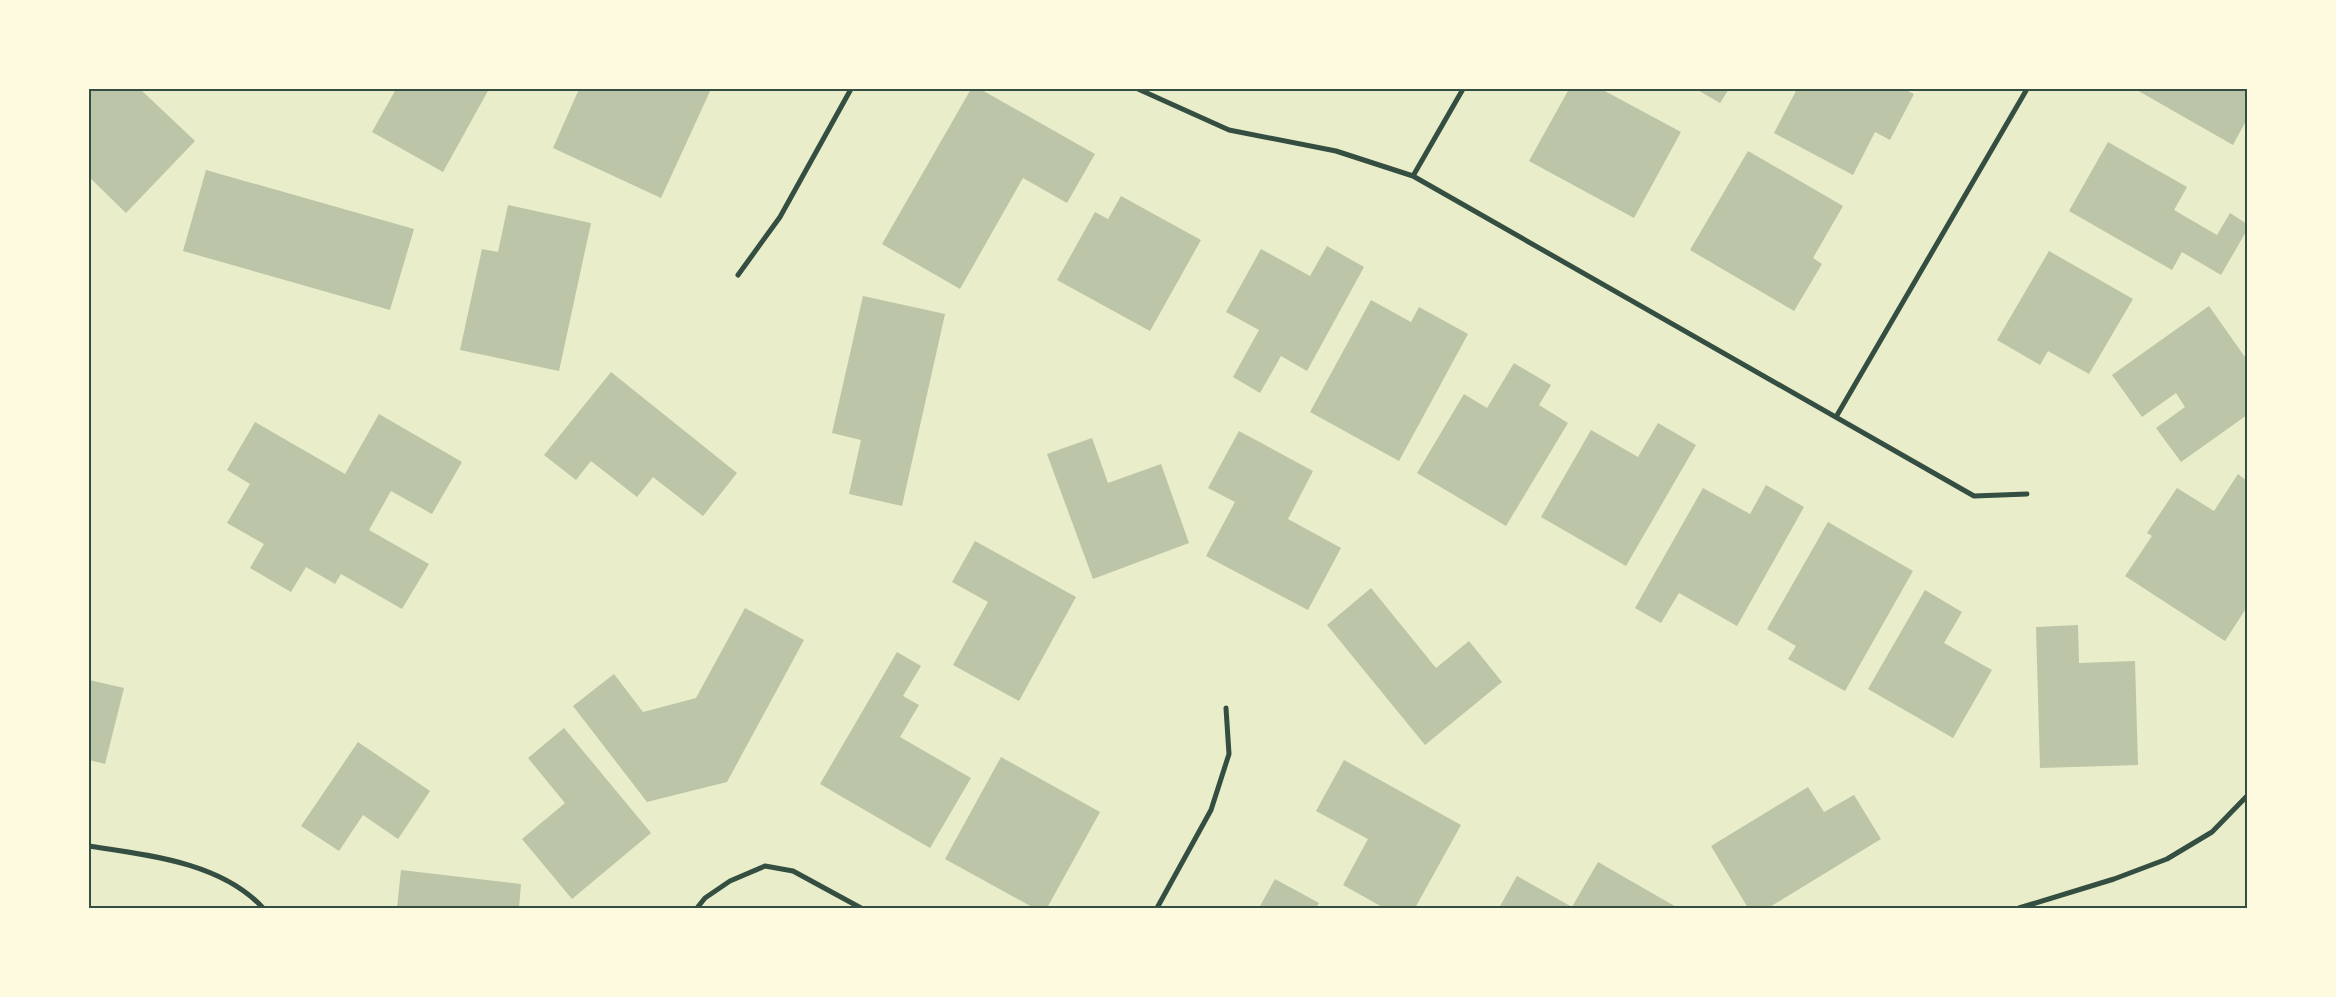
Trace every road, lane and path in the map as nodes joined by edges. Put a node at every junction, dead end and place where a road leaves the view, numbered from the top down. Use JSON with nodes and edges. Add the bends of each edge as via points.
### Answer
{"nodes":[{"id":1,"x":851,"y":89,"type":"edge"},
{"id":2,"x":1138,"y":89,"type":"edge"},
{"id":3,"x":1463,"y":89,"type":"edge"},
{"id":4,"x":2027,"y":89,"type":"edge"},
{"id":5,"x":1413,"y":176,"type":"junction"},
{"id":6,"x":738,"y":275,"type":"dead end"},
{"id":7,"x":1836,"y":416,"type":"junction"},
{"id":8,"x":2027,"y":494,"type":"dead end"},
{"id":9,"x":1226,"y":708,"type":"dead end"},
{"id":10,"x":2247,"y":796,"type":"edge"},
{"id":11,"x":89,"y":846,"type":"edge"},
{"id":12,"x":263,"y":908,"type":"edge"},
{"id":13,"x":697,"y":908,"type":"edge"},
{"id":14,"x":861,"y":908,"type":"edge"},
{"id":15,"x":1157,"y":908,"type":"edge"},
{"id":16,"x":2019,"y":908,"type":"edge"}],
"edges":[{"from":1,"to":6,"type":"street","via":[[780,217]]},
{"from":2,"to":5,"type":"street","via":[[1229,130],[1336,152]]},
{"from":3,"to":5,"type":"street"},
{"from":4,"to":7,"type":"street"},
{"from":5,"to":7,"type":"street"},
{"from":7,"to":8,"type":"street","via":[[1974,496]]},
{"from":9,"to":15,"type":"street","via":[[1228,754],[1211,810]]},
{"from":10,"to":16,"type":"street","via":[[2212,832],[2167,858],[2114,879]]},
{"from":11,"to":12,"type":"street","via":[[146,855],[206,871],[253,897]]},
{"from":13,"to":14,"type":"street","via":[[705,898],[730,881],[765,866],[794,872]]}]}
